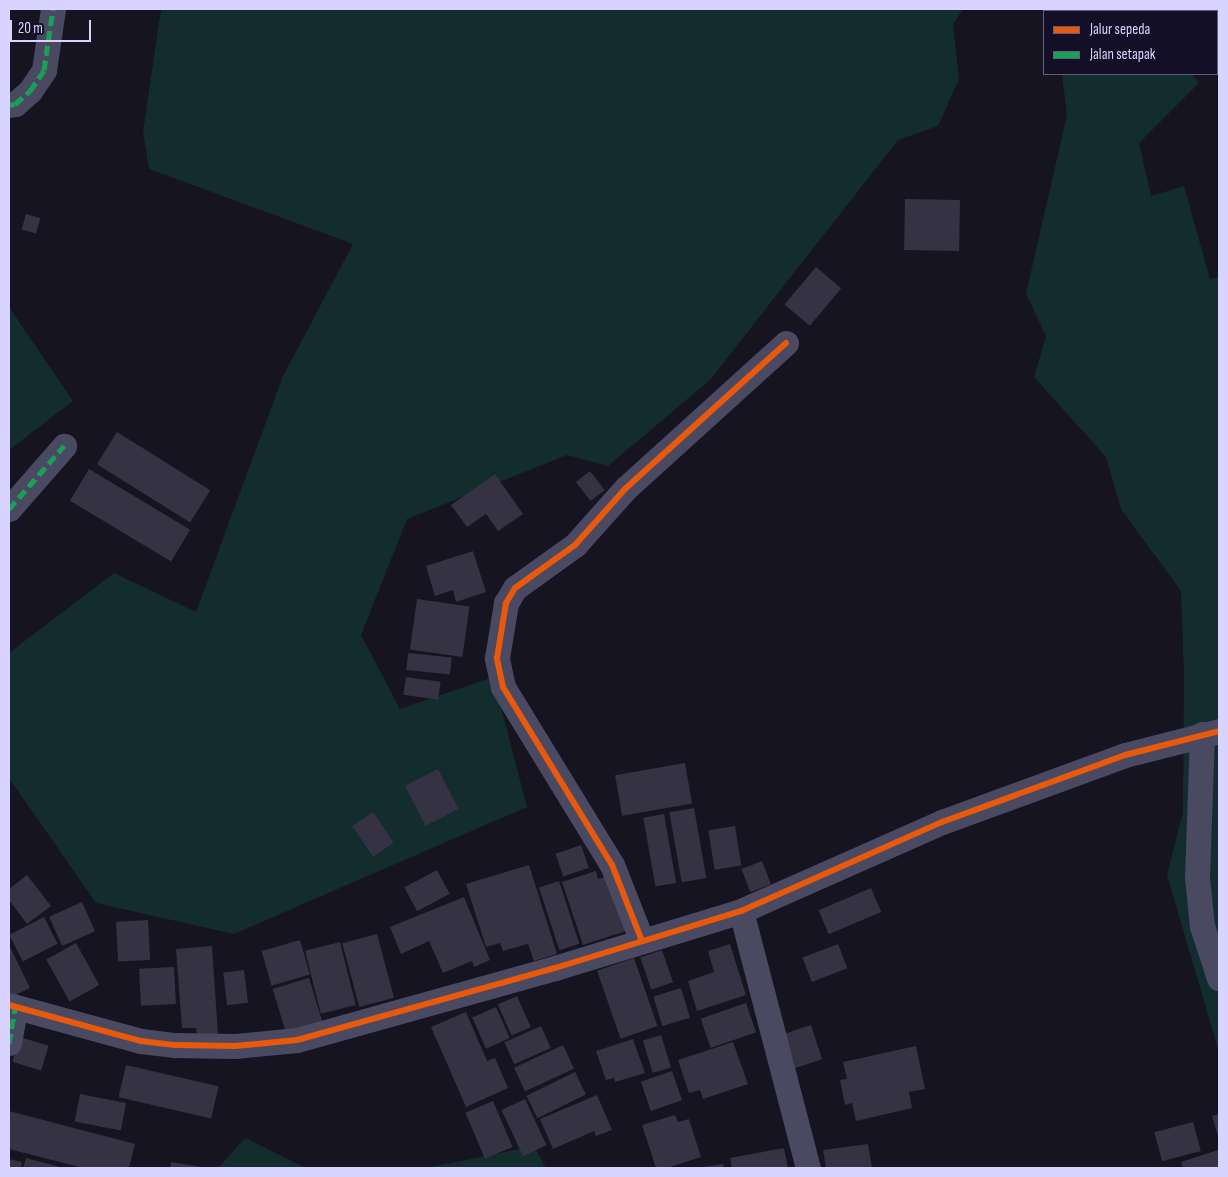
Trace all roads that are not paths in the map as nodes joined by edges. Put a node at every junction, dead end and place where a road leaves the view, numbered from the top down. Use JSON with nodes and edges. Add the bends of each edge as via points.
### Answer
{"nodes":[{"id":1,"x":53,"y":9,"type":"edge"},
{"id":2,"x":9,"y":104,"type":"edge"},
{"id":3,"x":786,"y":343,"type":"dead end"},
{"id":4,"x":64,"y":446,"type":"dead end"},
{"id":5,"x":9,"y":509,"type":"edge"},
{"id":6,"x":1210,"y":733,"type":"edge"},
{"id":7,"x":741,"y":912,"type":"junction"},
{"id":8,"x":642,"y":941,"type":"junction"},
{"id":9,"x":1219,"y":978,"type":"edge"},
{"id":10,"x":12,"y":1007,"type":"edge"},
{"id":11,"x":9,"y":1043,"type":"edge"},
{"id":12,"x":808,"y":1168,"type":"edge"}],
"edges":[{"from":1,"to":2,"type":"street","via":[[44,70],[30,91],[15,104]]},
{"from":3,"to":8,"type":"street","via":[[626,488],[574,545],[515,588],[506,603],[497,658],[503,687],[612,865]]},
{"from":4,"to":5,"type":"street"},
{"from":6,"to":7,"type":"street","via":[[1125,755],[942,822]]},
{"from":6,"to":9,"type":"street","via":[[1197,877],[1202,926]]},
{"from":7,"to":8,"type":"street"},
{"from":7,"to":12,"type":"street"},
{"from":8,"to":10,"type":"street","via":[[297,1040],[235,1046],[174,1045],[141,1040]]},
{"from":10,"to":11,"type":"street"}]}
